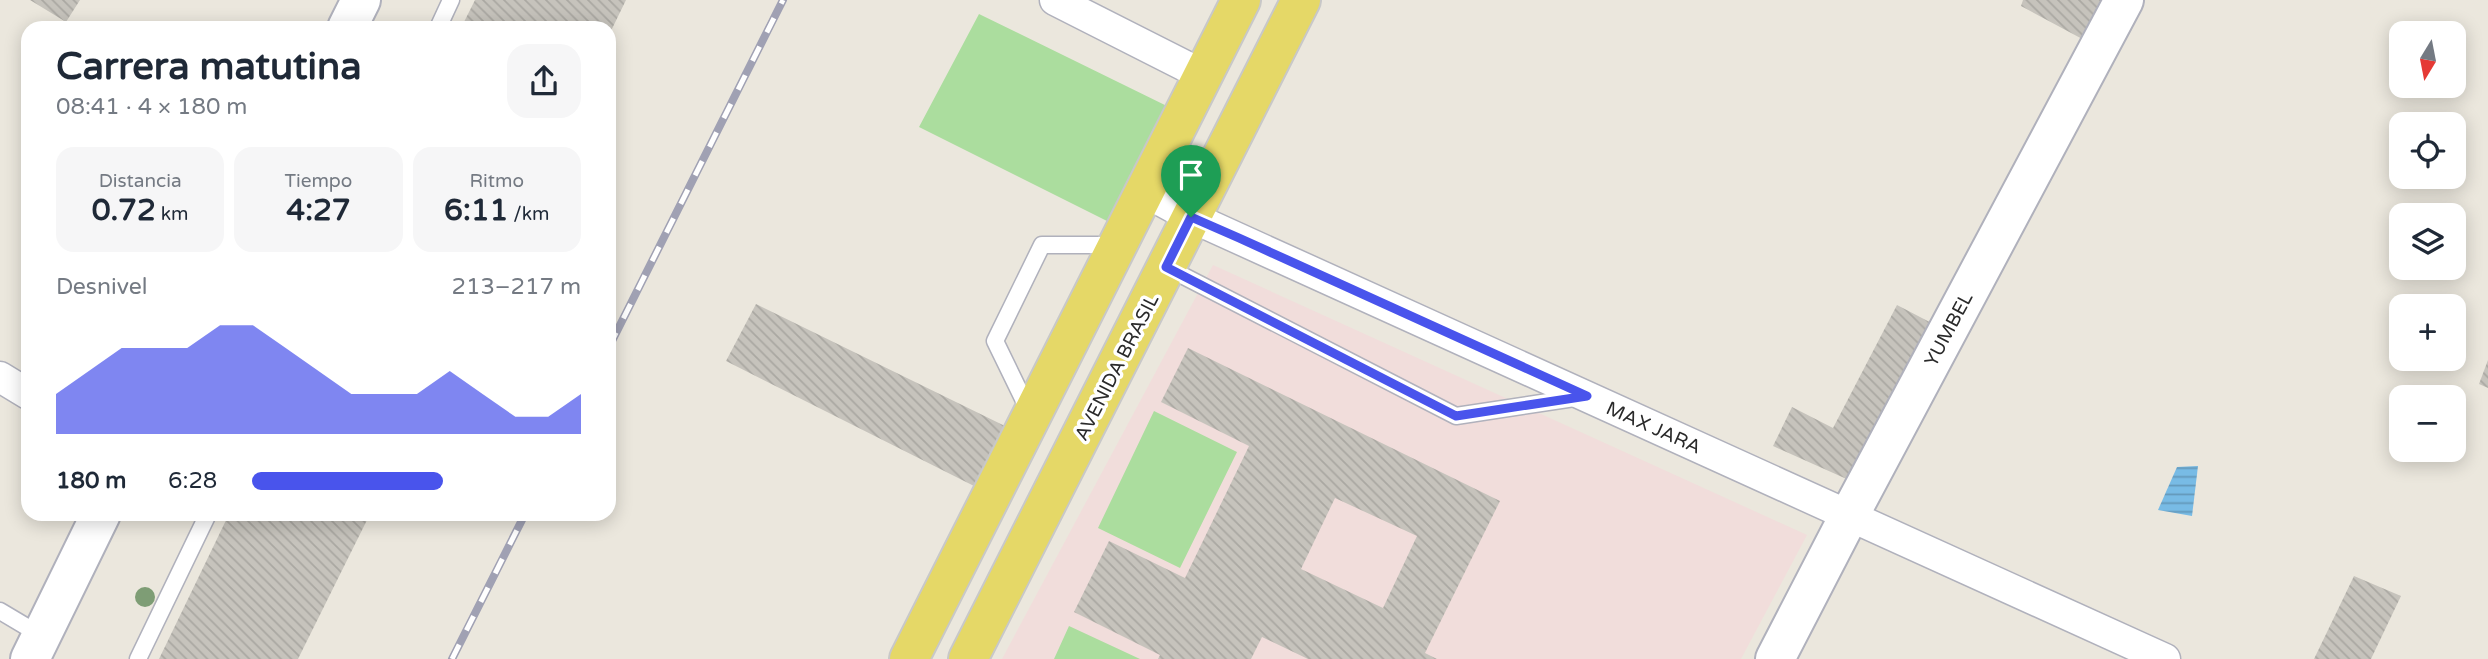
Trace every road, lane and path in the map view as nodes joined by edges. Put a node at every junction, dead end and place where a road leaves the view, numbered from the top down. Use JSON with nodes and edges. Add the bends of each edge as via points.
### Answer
{"nodes":[{"id":1,"x":361,"y":0,"type":"edge"},
{"id":2,"x":451,"y":0,"type":"edge"},
{"id":3,"x":1055,"y":0,"type":"edge"},
{"id":4,"x":1241,"y":0,"type":"edge"},
{"id":5,"x":1301,"y":0,"type":"edge"},
{"id":6,"x":2124,"y":0,"type":"edge"},
{"id":7,"x":350,"y":21,"type":"edge"},
{"id":8,"x":441,"y":21,"type":"edge"},
{"id":9,"x":1203,"y":75,"type":"junction"},
{"id":10,"x":1145,"y":192,"type":"junction"},
{"id":11,"x":1191,"y":217,"type":"junction"},
{"id":12,"x":1118,"y":245,"type":"junction"},
{"id":13,"x":1166,"y":267,"type":"junction"},
{"id":14,"x":0,"y":377,"type":"edge"},
{"id":15,"x":21,"y":390,"type":"edge"},
{"id":16,"x":1587,"y":396,"type":"junction"},
{"id":17,"x":1032,"y":416,"type":"junction"},
{"id":18,"x":1850,"y":514,"type":"junction"},
{"id":19,"x":98,"y":521,"type":"edge"},
{"id":20,"x":205,"y":521,"type":"edge"},
{"id":21,"x":0,"y":611,"type":"edge"},
{"id":22,"x":36,"y":648,"type":"edge"},
{"id":23,"x":138,"y":659,"type":"edge"},
{"id":24,"x":909,"y":659,"type":"edge"},
{"id":25,"x":968,"y":659,"type":"edge"},
{"id":26,"x":1775,"y":659,"type":"edge"},
{"id":27,"x":2165,"y":659,"type":"edge"}],
"edges":[{"from":1,"to":7,"type":"street"},
{"from":2,"to":8,"type":"lane"},
{"from":3,"to":9,"type":"street"},
{"from":4,"to":9,"type":"main road"},
{"from":5,"to":11,"type":"main road","name":"AVENIDA BRASIL"},
{"from":6,"to":18,"type":"street","name":"YUMBEL"},
{"from":9,"to":10,"type":"main road"},
{"from":10,"to":11,"type":"street","name":"MAX JARA"},
{"from":10,"to":12,"type":"main road"},
{"from":11,"to":13,"type":"main road","name":"AVENIDA BRASIL"},
{"from":11,"to":16,"type":"street","name":"MAX JARA"},
{"from":12,"to":17,"type":"main road"},
{"from":12,"to":17,"type":"lane","via":[[1042,245],[995,341]]},
{"from":13,"to":16,"type":"lane","via":[[1456,416]]},
{"from":13,"to":25,"type":"main road","name":"AVENIDA BRASIL"},
{"from":14,"to":15,"type":"street"},
{"from":16,"to":18,"type":"street","name":"MAX JARA"},
{"from":17,"to":24,"type":"main road"},
{"from":18,"to":26,"type":"street","name":"YUMBEL"},
{"from":18,"to":27,"type":"street","name":"MAX JARA"},
{"from":19,"to":22,"type":"street"},
{"from":20,"to":23,"type":"lane"},
{"from":21,"to":22,"type":"lane"}]}
